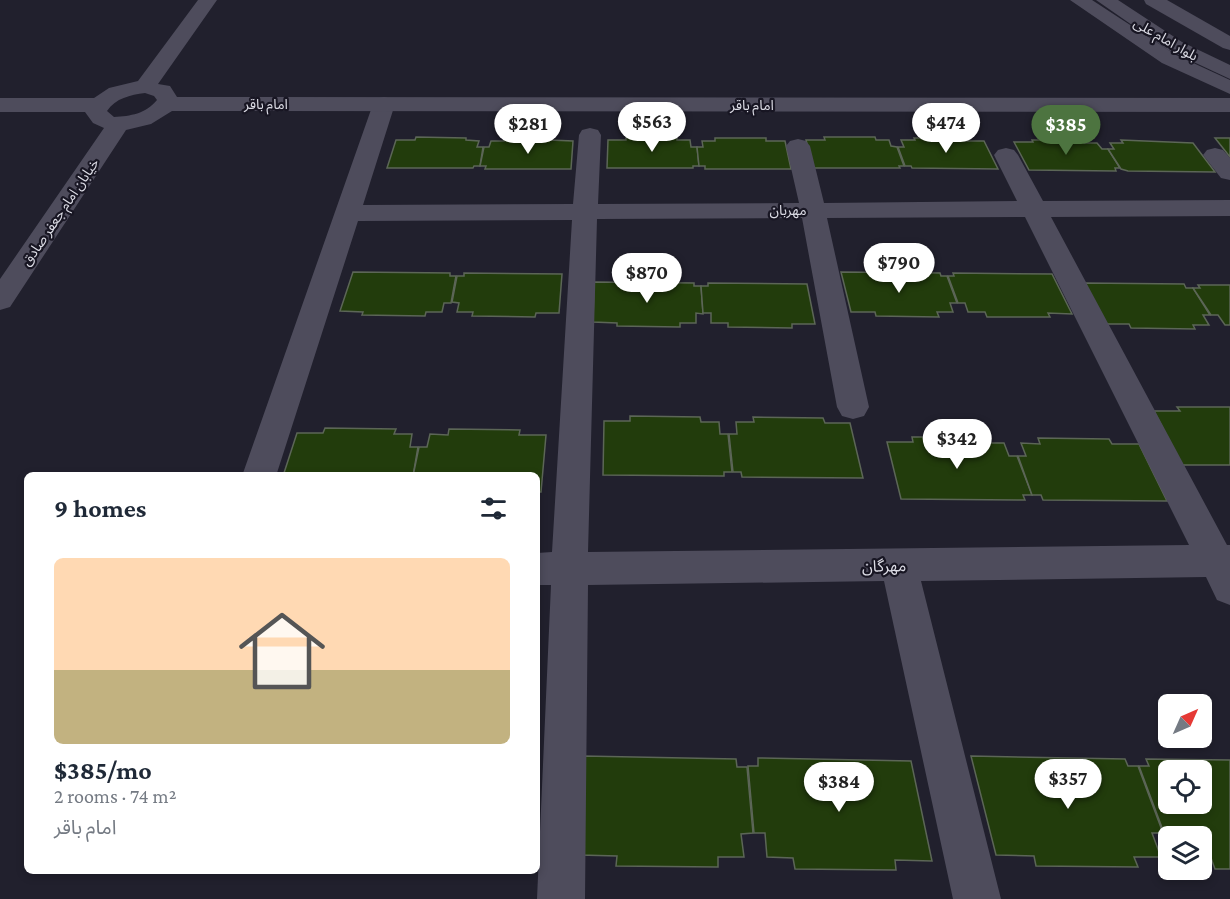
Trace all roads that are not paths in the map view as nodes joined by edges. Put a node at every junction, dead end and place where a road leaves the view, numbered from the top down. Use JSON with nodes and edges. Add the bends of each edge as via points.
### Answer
{"nodes":[{"id":1,"x":208,"y":0,"type":"edge"},
{"id":2,"x":1079,"y":0,"type":"edge"},
{"id":3,"x":1105,"y":0,"type":"edge"},
{"id":4,"x":1133,"y":0,"type":"edge"},
{"id":5,"x":1153,"y":0,"type":"edge"},
{"id":6,"x":1230,"y":44,"type":"edge"},
{"id":7,"x":1230,"y":55,"type":"edge"},
{"id":8,"x":1230,"y":73,"type":"edge"},
{"id":9,"x":145,"y":87,"type":"junction"},
{"id":10,"x":1230,"y":88,"type":"edge"},
{"id":11,"x":166,"y":104,"type":"junction"},
{"id":12,"x":384,"y":104,"type":"junction"},
{"id":13,"x":0,"y":105,"type":"edge"},
{"id":14,"x":99,"y":105,"type":"junction"},
{"id":15,"x":1230,"y":105,"type":"edge"},
{"id":16,"x":119,"y":123,"type":"junction"},
{"id":17,"x":590,"y":135,"type":"dead end"},
{"id":18,"x":798,"y":146,"type":"dead end"},
{"id":19,"x":1006,"y":155,"type":"dead end"},
{"id":20,"x":1230,"y":208,"type":"edge"},
{"id":21,"x":1034,"y":209,"type":"junction"},
{"id":22,"x":813,"y":210,"type":"junction"},
{"id":23,"x":584,"y":211,"type":"junction"},
{"id":24,"x":346,"y":213,"type":"junction"},
{"id":25,"x":0,"y":300,"type":"edge"},
{"id":26,"x":853,"y":407,"type":"dead end"},
{"id":27,"x":260,"y":472,"type":"edge"},
{"id":28,"x":899,"y":566,"type":"junction"},
{"id":29,"x":554,"y":569,"type":"edge"},
{"id":30,"x":1225,"y":570,"type":"edge"},
{"id":31,"x":561,"y":899,"type":"edge"},
{"id":32,"x":977,"y":899,"type":"edge"}],
"edges":[{"from":1,"to":9,"type":"street"},
{"from":2,"to":10,"type":"street","via":[[1169,59]]},
{"from":3,"to":8,"type":"street","name":"بلوار امام علی","via":[[1175,46]]},
{"from":4,"to":7,"type":"street","name":"بلوار امام علی","via":[[1162,20]]},
{"from":5,"to":6,"type":"street"},
{"from":9,"to":11,"type":"street","via":[[167,95]]},
{"from":9,"to":14,"type":"street","via":[[123,91]]},
{"from":11,"to":12,"type":"street","name":"امام باقر"},
{"from":11,"to":16,"type":"street","via":[[152,116]]},
{"from":12,"to":15,"type":"street","name":"امام باقر"},
{"from":12,"to":24,"type":"street"},
{"from":13,"to":14,"type":"street"},
{"from":14,"to":16,"type":"street","via":[[96,111],[102,120]]},
{"from":16,"to":25,"type":"street","name":"خیابان امام جعفر صادق"},
{"from":17,"to":23,"type":"street"},
{"from":18,"to":22,"type":"street"},
{"from":19,"to":21,"type":"street"},
{"from":20,"to":21,"type":"street","name":"مهربان"},
{"from":21,"to":22,"type":"street","name":"مهربان"},
{"from":21,"to":30,"type":"street"},
{"from":22,"to":23,"type":"street","name":"مهربان"},
{"from":22,"to":26,"type":"street"},
{"from":23,"to":24,"type":"street","name":"مهربان"},
{"from":23,"to":29,"type":"street"},
{"from":24,"to":27,"type":"street"},
{"from":28,"to":29,"type":"street","name":"مهرگان"},
{"from":28,"to":30,"type":"street","name":"مهرگان"},
{"from":28,"to":32,"type":"street"},
{"from":29,"to":31,"type":"street"}]}
